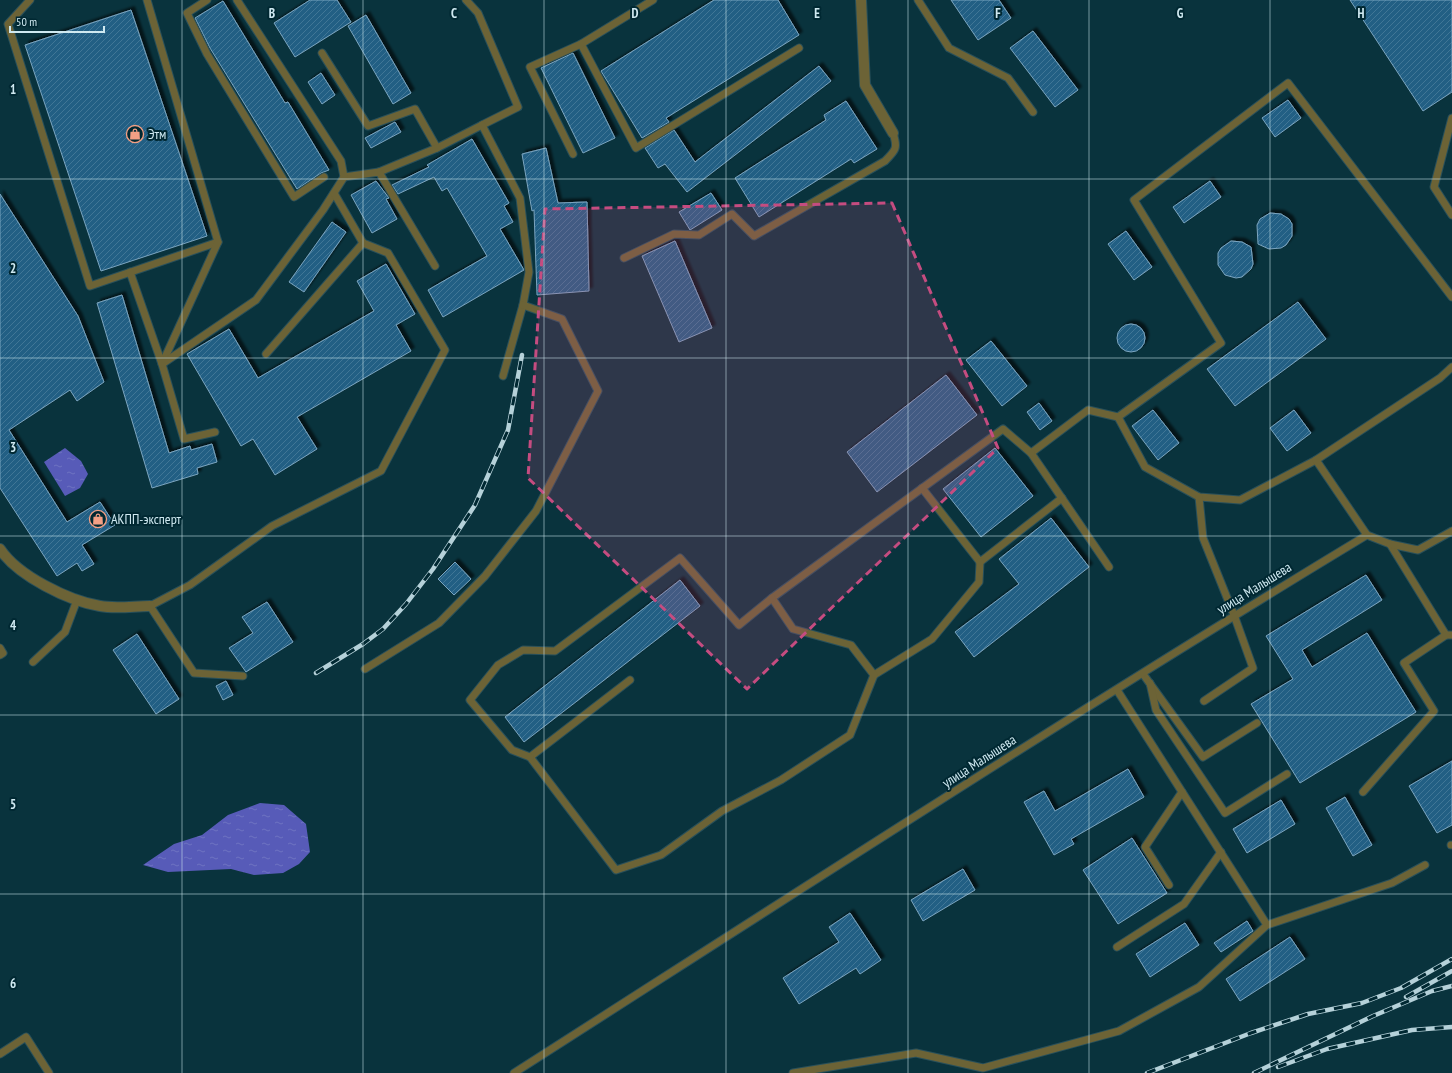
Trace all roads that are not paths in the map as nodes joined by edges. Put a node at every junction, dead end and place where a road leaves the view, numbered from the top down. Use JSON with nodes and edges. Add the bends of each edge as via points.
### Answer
{"nodes":[{"id":1,"x":30,"y":0,"type":"edge"},
{"id":2,"x":147,"y":0,"type":"edge"},
{"id":3,"x":207,"y":0,"type":"edge"},
{"id":4,"x":237,"y":0,"type":"edge"},
{"id":5,"x":466,"y":0,"type":"edge"},
{"id":6,"x":653,"y":0,"type":"edge"},
{"id":7,"x":861,"y":0,"type":"edge"},
{"id":8,"x":918,"y":0,"type":"edge"},
{"id":9,"x":581,"y":44,"type":"junction"},
{"id":10,"x":799,"y":48,"type":"dead end"},
{"id":11,"x":322,"y":53,"type":"dead end"},
{"id":12,"x":1033,"y":112,"type":"dead end"},
{"id":13,"x":1452,"y":118,"type":"edge"},
{"id":14,"x":482,"y":125,"type":"junction"},
{"id":15,"x":893,"y":133,"type":"joint"},
{"id":16,"x":437,"y":148,"type":"junction"},
{"id":17,"x":573,"y":154,"type":"dead end"},
{"id":18,"x":379,"y":172,"type":"junction"},
{"id":19,"x":324,"y":177,"type":"dead end"},
{"id":20,"x":344,"y":177,"type":"junction"},
{"id":21,"x":334,"y":193,"type":"junction"},
{"id":22,"x":1452,"y":214,"type":"edge"},
{"id":23,"x":218,"y":242,"type":"junction"},
{"id":24,"x":363,"y":243,"type":"junction"},
{"id":25,"x":624,"y":258,"type":"dead end"},
{"id":26,"x":435,"y":266,"type":"dead end"},
{"id":27,"x":130,"y":272,"type":"junction"},
{"id":28,"x":1452,"y":297,"type":"edge"},
{"id":29,"x":523,"y":305,"type":"junction"},
{"id":30,"x":266,"y":354,"type":"dead end"},
{"id":31,"x":162,"y":364,"type":"junction"},
{"id":32,"x":1452,"y":367,"type":"edge"},
{"id":33,"x":503,"y":376,"type":"dead end"},
{"id":34,"x":1118,"y":417,"type":"junction"},
{"id":35,"x":215,"y":432,"type":"dead end"},
{"id":36,"x":1031,"y":453,"type":"junction"},
{"id":37,"x":1316,"y":460,"type":"junction"},
{"id":38,"x":922,"y":488,"type":"junction"},
{"id":39,"x":1198,"y":497,"type":"junction"},
{"id":40,"x":1062,"y":498,"type":"junction"},
{"id":41,"x":1452,"y":532,"type":"edge"},
{"id":42,"x":1367,"y":535,"type":"junction"},
{"id":43,"x":1390,"y":544,"type":"junction"},
{"id":44,"x":0,"y":549,"type":"edge"},
{"id":45,"x":980,"y":562,"type":"junction"},
{"id":46,"x":1109,"y":567,"type":"dead end"},
{"id":47,"x":772,"y":598,"type":"junction"},
{"id":48,"x":76,"y":600,"type":"junction"},
{"id":49,"x":150,"y":606,"type":"junction"},
{"id":50,"x":1234,"y":615,"type":"junction"},
{"id":51,"x":1449,"y":635,"type":"edge"},
{"id":52,"x":0,"y":648,"type":"edge"},
{"id":53,"x":0,"y":655,"type":"edge"},
{"id":54,"x":33,"y":662,"type":"dead end"},
{"id":55,"x":365,"y":669,"type":"dead end"},
{"id":56,"x":1143,"y":674,"type":"junction"},
{"id":57,"x":874,"y":675,"type":"junction"},
{"id":58,"x":243,"y":676,"type":"dead end"},
{"id":59,"x":630,"y":680,"type":"dead end"},
{"id":60,"x":1150,"y":683,"type":"junction"},
{"id":61,"x":1117,"y":690,"type":"junction"},
{"id":62,"x":1204,"y":701,"type":"dead end"},
{"id":63,"x":1257,"y":723,"type":"dead end"},
{"id":64,"x":530,"y":757,"type":"junction"},
{"id":65,"x":1287,"y":774,"type":"dead end"},
{"id":66,"x":1182,"y":792,"type":"junction"},
{"id":67,"x":1363,"y":792,"type":"dead end"},
{"id":68,"x":1221,"y":852,"type":"junction"},
{"id":69,"x":1425,"y":865,"type":"dead end"},
{"id":70,"x":1169,"y":885,"type":"dead end"},
{"id":71,"x":1267,"y":925,"type":"junction"},
{"id":72,"x":1117,"y":947,"type":"dead end"},
{"id":73,"x":0,"y":1054,"type":"edge"},
{"id":74,"x":49,"y":1073,"type":"edge"},
{"id":75,"x":514,"y":1073,"type":"edge"},
{"id":76,"x":793,"y":1073,"type":"edge"}],
"edges":[{"from":1,"to":27,"type":"lane","via":[[8,24],[90,286]]},
{"from":2,"to":23,"type":"lane"},
{"from":3,"to":19,"type":"lane","via":[[187,13],[207,54],[294,197]]},
{"from":4,"to":20,"type":"lane","via":[[341,161]]},
{"from":5,"to":14,"type":"lane","via":[[478,13],[518,107]]},
{"from":6,"to":9,"type":"lane"},
{"from":7,"to":15,"type":"street","via":[[865,85]]},
{"from":8,"to":12,"type":"lane","via":[[949,48],[1008,78]]},
{"from":9,"to":10,"type":"lane","via":[[636,148]]},
{"from":9,"to":17,"type":"lane","via":[[530,67]]},
{"from":11,"to":16,"type":"lane","via":[[368,126],[415,109]]},
{"from":13,"to":22,"type":"lane","via":[[1434,187]]},
{"from":14,"to":16,"type":"lane"},
{"from":14,"to":29,"type":"lane","via":[[520,198],[528,272]]},
{"from":15,"to":25,"type":"lane","via":[[896,143],[894,152],[885,161],[754,236],[732,214],[699,235],[674,234]]},
{"from":16,"to":18,"type":"lane"},
{"from":18,"to":20,"type":"lane"},
{"from":18,"to":26,"type":"lane"},
{"from":20,"to":21,"type":"lane"},
{"from":21,"to":24,"type":"lane"},
{"from":21,"to":31,"type":"lane","via":[[256,300]]},
{"from":23,"to":27,"type":"lane"},
{"from":23,"to":31,"type":"lane"},
{"from":24,"to":30,"type":"lane"},
{"from":24,"to":49,"type":"lane","via":[[388,253],[445,350],[381,471],[272,526],[190,585]]},
{"from":27,"to":31,"type":"lane"},
{"from":28,"to":34,"type":"lane","via":[[1288,83],[1134,200],[1221,343]]},
{"from":29,"to":33,"type":"lane"},
{"from":29,"to":55,"type":"lane","via":[[562,319],[598,391],[536,511],[486,576],[439,623]]},
{"from":31,"to":35,"type":"lane","via":[[184,440]]},
{"from":32,"to":37,"type":"lane","via":[[1440,378]]},
{"from":34,"to":36,"type":"lane","via":[[1088,410]]},
{"from":34,"to":39,"type":"lane","via":[[1145,467]]},
{"from":36,"to":38,"type":"lane","via":[[1003,429]]},
{"from":36,"to":40,"type":"lane"},
{"from":37,"to":39,"type":"lane","via":[[1240,500]]},
{"from":37,"to":42,"type":"lane"},
{"from":38,"to":45,"type":"lane"},
{"from":38,"to":47,"type":"lane"},
{"from":39,"to":50,"type":"lane","via":[[1203,538]]},
{"from":40,"to":45,"type":"lane"},
{"from":40,"to":46,"type":"lane"},
{"from":41,"to":43,"type":"lane","via":[[1418,550]]},
{"from":42,"to":43,"type":"lane"},
{"from":42,"to":50,"type":"lane","name":"улица Малышева"},
{"from":43,"to":51,"type":"lane"},
{"from":44,"to":48,"type":"street","via":[[33,580]]},
{"from":45,"to":57,"type":"lane","via":[[979,582],[932,639]]},
{"from":47,"to":57,"type":"lane","via":[[793,629],[850,645]]},
{"from":47,"to":64,"type":"lane","via":[[739,624],[680,558],[555,651],[523,650],[498,665],[470,700],[512,750]]},
{"from":48,"to":49,"type":"street","via":[[101,606]]},
{"from":48,"to":54,"type":"lane","via":[[65,632]]},
{"from":49,"to":58,"type":"lane","via":[[194,673]]},
{"from":50,"to":56,"type":"lane","name":"улица Малышева"},
{"from":50,"to":62,"type":"lane","via":[[1253,668]]},
{"from":51,"to":67,"type":"lane","via":[[1404,663],[1434,711]]},
{"from":52,"to":53,"type":"lane","via":[[3,653]]},
{"from":56,"to":60,"type":"lane"},
{"from":56,"to":61,"type":"lane","name":"улица Малышева"},
{"from":57,"to":64,"type":"lane","via":[[850,735],[781,780],[722,811],[661,856],[616,870]]},
{"from":59,"to":64,"type":"lane"},
{"from":60,"to":63,"type":"lane","via":[[1203,758]]},
{"from":60,"to":65,"type":"lane","via":[[1156,710],[1225,813]]},
{"from":61,"to":66,"type":"lane"},
{"from":61,"to":75,"type":"lane","name":"улица Малышева"},
{"from":66,"to":68,"type":"lane"},
{"from":66,"to":70,"type":"lane","via":[[1145,847]]},
{"from":68,"to":71,"type":"lane"},
{"from":68,"to":72,"type":"lane","via":[[1184,904]]},
{"from":69,"to":71,"type":"lane","via":[[1392,883]]},
{"from":71,"to":76,"type":"lane","via":[[1199,987],[1119,1031],[983,1068],[916,1053]]},
{"from":73,"to":74,"type":"lane","via":[[26,1037]]}]}
